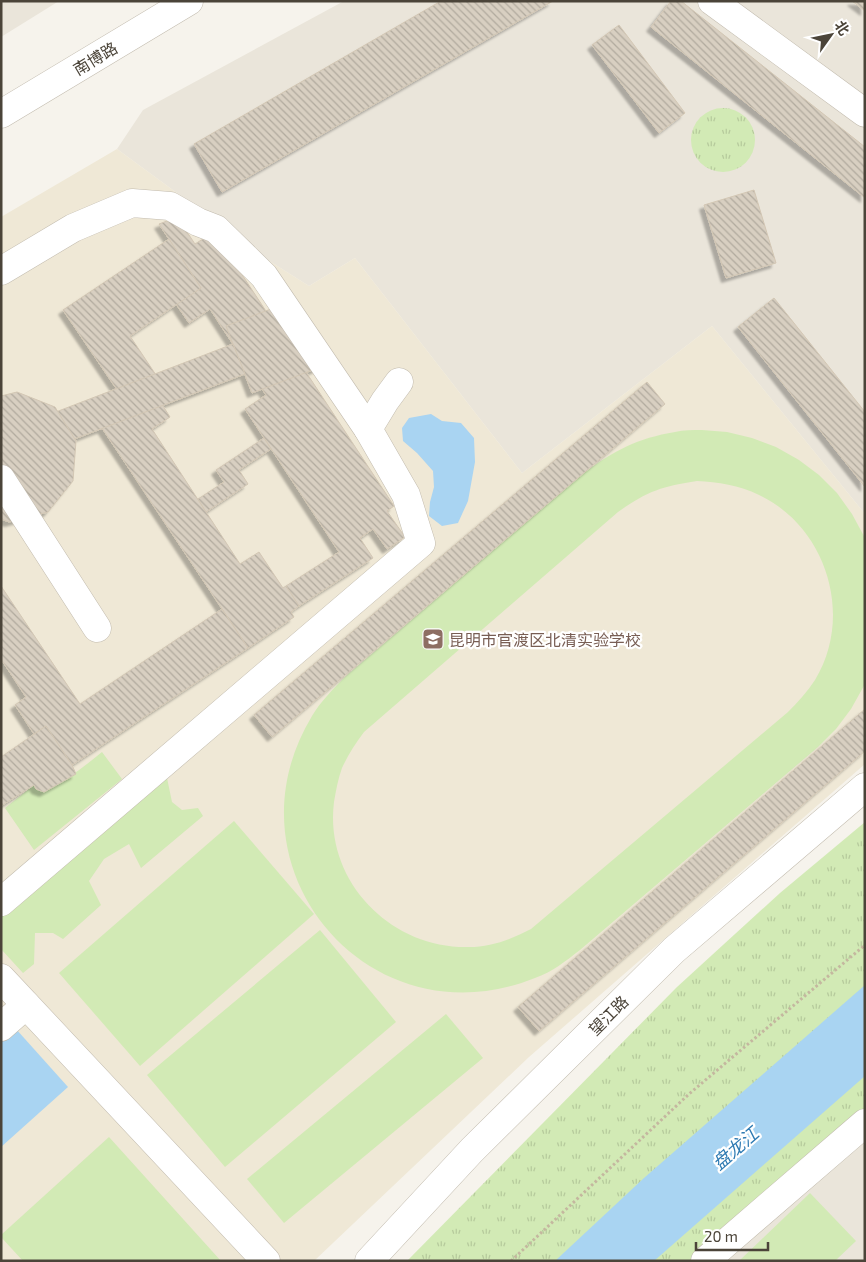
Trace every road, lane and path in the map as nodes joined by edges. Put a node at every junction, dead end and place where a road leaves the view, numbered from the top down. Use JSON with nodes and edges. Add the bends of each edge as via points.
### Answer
{"nodes":[{"id":1,"x":189,"y":1,"type":"edge"},
{"id":2,"x":712,"y":1,"type":"edge"},
{"id":3,"x":865,"y":113,"type":"edge"},
{"id":4,"x":1,"y":114,"type":"edge"},
{"id":5,"x":1,"y":271,"type":"edge"},
{"id":6,"x":400,"y":382,"type":"dead end"},
{"id":7,"x":368,"y":429,"type":"junction"},
{"id":8,"x":1,"y":479,"type":"edge"},
{"id":9,"x":97,"y":628,"type":"dead end"},
{"id":10,"x":865,"y":787,"type":"edge"},
{"id":11,"x":1,"y":902,"type":"edge"},
{"id":12,"x":865,"y":945,"type":"edge"},
{"id":13,"x":1,"y":978,"type":"edge"},
{"id":14,"x":26,"y":1005,"type":"junction"},
{"id":15,"x":1,"y":1027,"type":"edge"},
{"id":16,"x":865,"y":1123,"type":"edge"},
{"id":17,"x":266,"y":1261,"type":"edge"},
{"id":18,"x":369,"y":1261,"type":"edge"},
{"id":19,"x":511,"y":1261,"type":"edge"},
{"id":20,"x":705,"y":1261,"type":"edge"}],
"edges":[{"from":1,"to":4,"type":"street","name":"南博路"},
{"from":2,"to":3,"type":"street"},
{"from":5,"to":7,"type":"street","via":[[73,228],[132,203],[170,206],[216,230],[264,276]]},
{"from":6,"to":7,"type":"street"},
{"from":7,"to":11,"type":"street","via":[[406,495],[421,543]]},
{"from":8,"to":9,"type":"street"},
{"from":10,"to":18,"type":"street","name":"望江路","via":[[674,950],[472,1150]]},
{"from":12,"to":19,"type":"path","via":[[690,1094]]},
{"from":13,"to":14,"type":"street"},
{"from":14,"to":15,"type":"street"},
{"from":14,"to":17,"type":"street"},
{"from":16,"to":20,"type":"street"}]}
